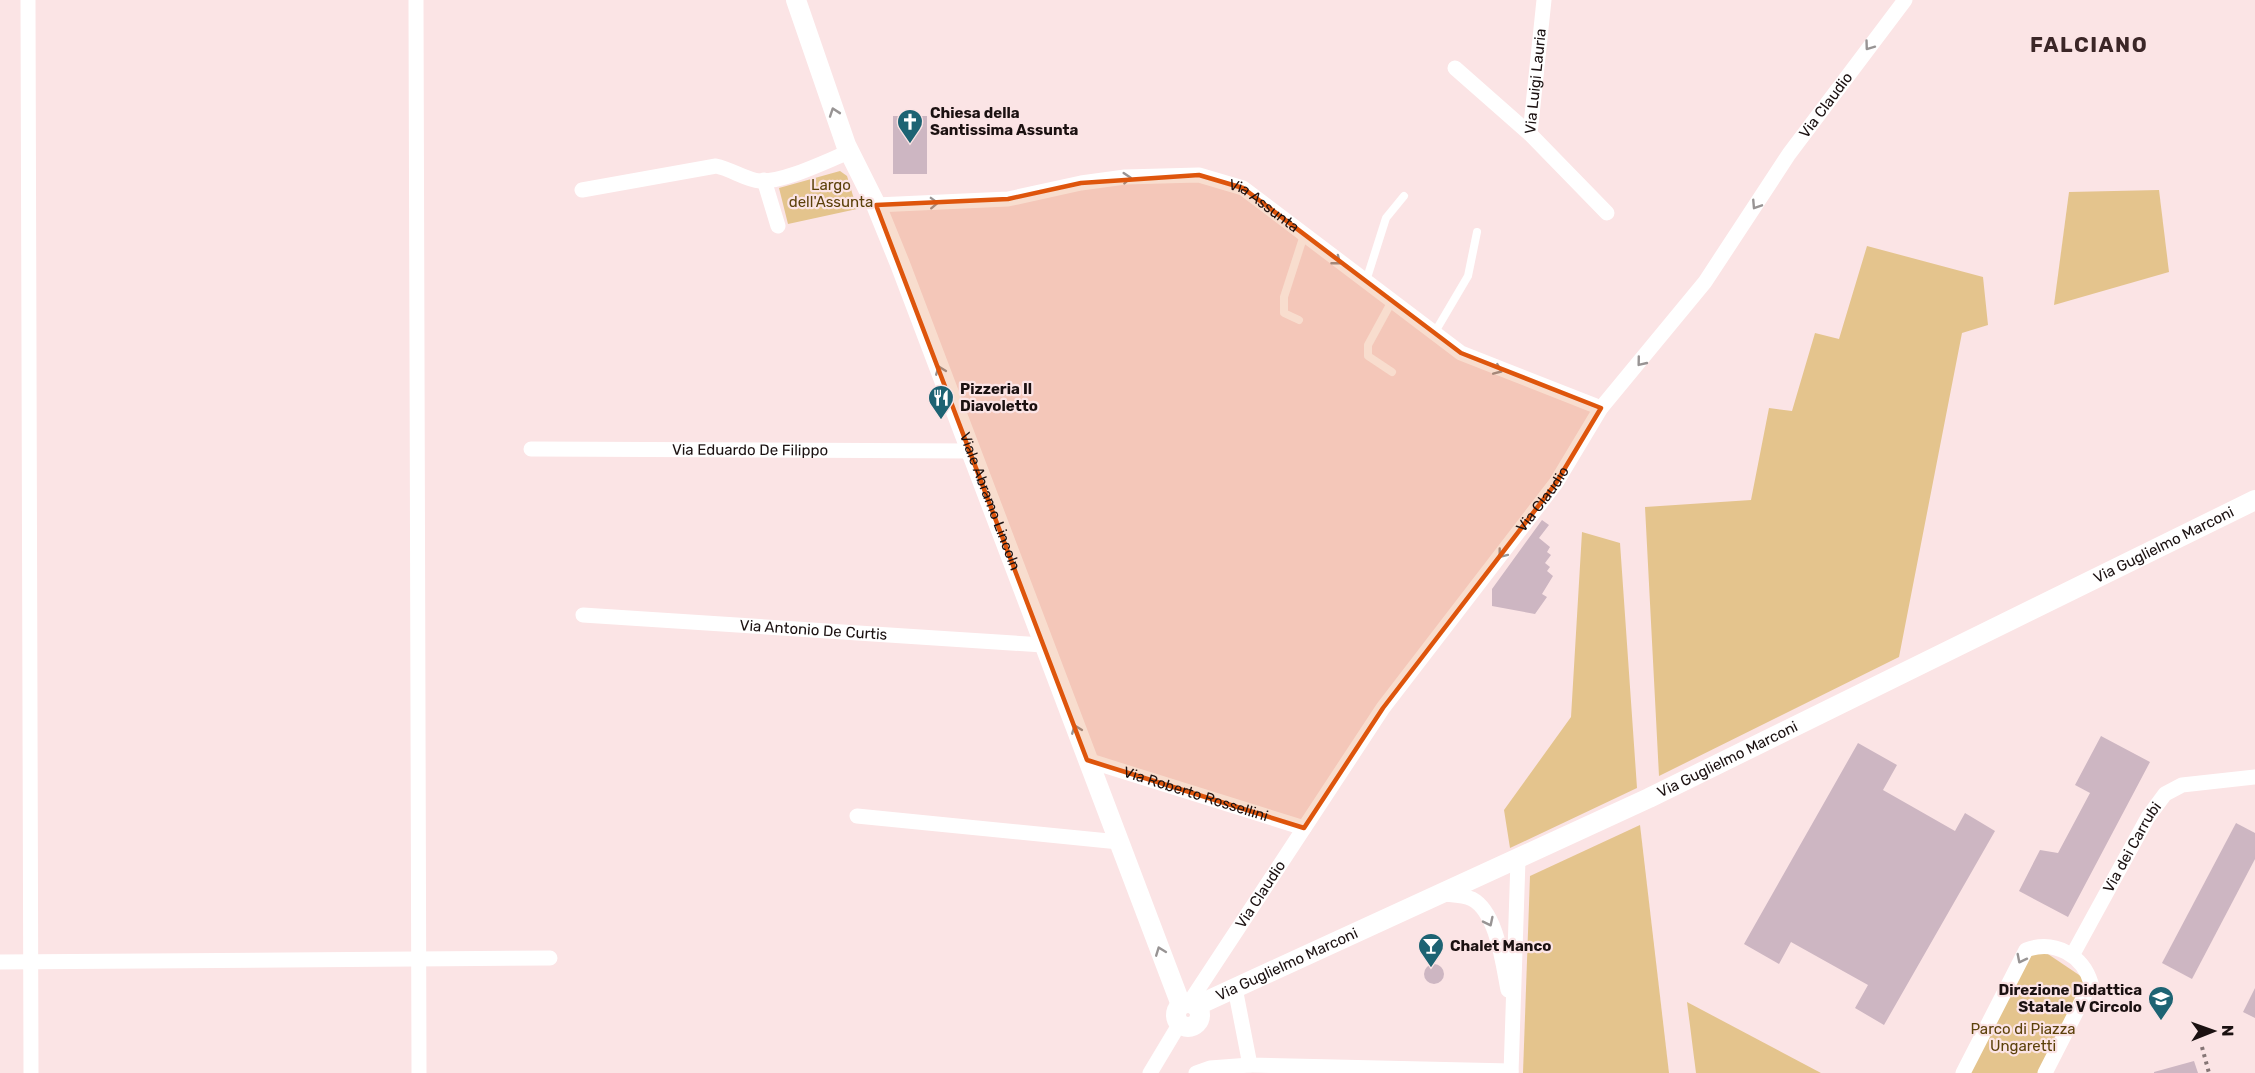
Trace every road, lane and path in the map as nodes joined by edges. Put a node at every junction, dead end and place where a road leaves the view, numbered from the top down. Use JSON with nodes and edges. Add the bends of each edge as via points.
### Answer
{"nodes":[{"id":1,"x":28,"y":0,"type":"edge"},
{"id":2,"x":416,"y":0,"type":"edge"},
{"id":3,"x":796,"y":0,"type":"edge"},
{"id":4,"x":1544,"y":0,"type":"edge"},
{"id":5,"x":1905,"y":0,"type":"edge"},
{"id":6,"x":1455,"y":68,"type":"dead end"},
{"id":7,"x":1530,"y":134,"type":"junction"},
{"id":8,"x":849,"y":152,"type":"junction"},
{"id":9,"x":764,"y":180,"type":"junction"},
{"id":10,"x":582,"y":190,"type":"dead end"},
{"id":11,"x":1404,"y":196,"type":"dead end"},
{"id":12,"x":876,"y":205,"type":"junction"},
{"id":13,"x":1607,"y":213,"type":"dead end"},
{"id":14,"x":778,"y":226,"type":"dead end"},
{"id":15,"x":1478,"y":232,"type":"dead end"},
{"id":16,"x":1304,"y":235,"type":"junction"},
{"id":17,"x":1366,"y":282,"type":"junction"},
{"id":18,"x":1392,"y":301,"type":"junction"},
{"id":19,"x":1299,"y":320,"type":"dead end"},
{"id":20,"x":1435,"y":332,"type":"junction"},
{"id":21,"x":1392,"y":372,"type":"dead end"},
{"id":22,"x":1601,"y":408,"type":"junction"},
{"id":23,"x":531,"y":448,"type":"dead end"},
{"id":24,"x":970,"y":451,"type":"junction"},
{"id":25,"x":2255,"y":500,"type":"edge"},
{"id":26,"x":583,"y":615,"type":"dead end"},
{"id":27,"x":1043,"y":645,"type":"junction"},
{"id":28,"x":1088,"y":760,"type":"junction"},
{"id":29,"x":2255,"y":777,"type":"edge"},
{"id":30,"x":857,"y":816,"type":"dead end"},
{"id":31,"x":1304,"y":828,"type":"junction"},
{"id":32,"x":1119,"y":842,"type":"junction"},
{"id":33,"x":1518,"y":860,"type":"junction"},
{"id":34,"x":1443,"y":894,"type":"junction"},
{"id":35,"x":2073,"y":954,"type":"junction"},
{"id":36,"x":550,"y":958,"type":"dead end"},
{"id":37,"x":418,"y":959,"type":"junction"},
{"id":38,"x":0,"y":962,"type":"edge"},
{"id":39,"x":31,"y":962,"type":"junction"},
{"id":40,"x":1235,"y":988,"type":"junction"},
{"id":41,"x":1186,"y":1009,"type":"junction"},
{"id":42,"x":1513,"y":1013,"type":"junction"},
{"id":43,"x":2202,"y":1047,"type":"dead end"},
{"id":44,"x":1250,"y":1065,"type":"junction"},
{"id":45,"x":1511,"y":1072,"type":"edge"},
{"id":46,"x":31,"y":1073,"type":"edge"},
{"id":47,"x":419,"y":1073,"type":"edge"},
{"id":48,"x":1150,"y":1073,"type":"edge"},
{"id":49,"x":1196,"y":1073,"type":"edge"},
{"id":50,"x":1963,"y":1073,"type":"edge"},
{"id":51,"x":2045,"y":1073,"type":"edge"},
{"id":52,"x":2209,"y":1073,"type":"edge"}],
"edges":[{"from":1,"to":39,"type":"street"},
{"from":2,"to":37,"type":"street"},
{"from":8,"to":3,"type":"street","name":"Viale Abramo Lincoln","one_way":true},
{"from":4,"to":7,"type":"street","name":"Via Luigi Lauria"},
{"from":5,"to":22,"type":"street","name":"Via Claudio","one_way":true,"via":[[1789,154],[1705,282]]},
{"from":6,"to":7,"type":"street","name":"Via Luigi Lauria"},
{"from":7,"to":13,"type":"street"},
{"from":8,"to":9,"type":"street"},
{"from":8,"to":12,"type":"street","name":"Viale Abramo Lincoln"},
{"from":9,"to":10,"type":"street","via":[[716,166]]},
{"from":9,"to":14,"type":"street"},
{"from":11,"to":17,"type":"lane","via":[[1386,218]]},
{"from":12,"to":16,"type":"street","name":"Via Assunta","one_way":true,"via":[[1008,199],[1125,177],[1199,175],[1243,188]]},
{"from":24,"to":12,"type":"street","name":"Viale Abramo Lincoln","one_way":true},
{"from":15,"to":20,"type":"lane","via":[[1468,276]]},
{"from":16,"to":17,"type":"street","name":"Via Assunta","one_way":true},
{"from":16,"to":19,"type":"lane","via":[[1284,297],[1284,313]]},
{"from":17,"to":18,"type":"street","name":"Via Assunta"},
{"from":18,"to":20,"type":"street","name":"Via Assunta"},
{"from":18,"to":21,"type":"lane","via":[[1368,345],[1368,356]]},
{"from":20,"to":22,"type":"street","name":"Via Assunta","one_way":true,"via":[[1461,353]]},
{"from":22,"to":31,"type":"street","name":"Via Claudio","one_way":true,"via":[[1556,483],[1383,708]]},
{"from":23,"to":24,"type":"street","name":"Via Eduardo De Filippo"},
{"from":24,"to":27,"type":"street","name":"Viale Abramo Lincoln"},
{"from":25,"to":33,"type":"street","name":"Via Guglielmo Marconi"},
{"from":26,"to":27,"type":"street","name":"Via Antonio De Curtis"},
{"from":28,"to":27,"type":"street","name":"Viale Abramo Lincoln","one_way":true},
{"from":28,"to":31,"type":"street","name":"Via Roberto Rossellini"},
{"from":28,"to":32,"type":"street","name":"Viale Abramo Lincoln"},
{"from":29,"to":35,"type":"street","name":"Via dei Carrubi","via":[[2182,785],[2165,794],[2148,817]]},
{"from":30,"to":32,"type":"street"},
{"from":31,"to":41,"type":"street","name":"Via Claudio"},
{"from":41,"to":32,"type":"street","name":"Viale Abramo Lincoln","one_way":true},
{"from":33,"to":34,"type":"street","name":"Via Guglielmo Marconi"},
{"from":33,"to":42,"type":"street"},
{"from":34,"to":40,"type":"street","name":"Via Guglielmo Marconi"},
{"from":34,"to":42,"type":"street","one_way":true,"via":[[1472,899],[1490,918]]},
{"from":35,"to":50,"type":"street","one_way":true,"via":[[2046,947],[2026,950]]},
{"from":35,"to":51,"type":"street","via":[[2086,968],[2091,983]]},
{"from":36,"to":37,"type":"street"},
{"from":37,"to":39,"type":"street"},
{"from":37,"to":47,"type":"street"},
{"from":38,"to":39,"type":"street"},
{"from":39,"to":46,"type":"street"},
{"from":40,"to":41,"type":"street","name":"Via Guglielmo Marconi"},
{"from":40,"to":44,"type":"street"},
{"from":41,"to":48,"type":"street","name":"Via Claudio"},
{"from":42,"to":45,"type":"street"},
{"from":43,"to":52,"type":"path"},
{"from":44,"to":45,"type":"street"},
{"from":44,"to":49,"type":"street"}]}
